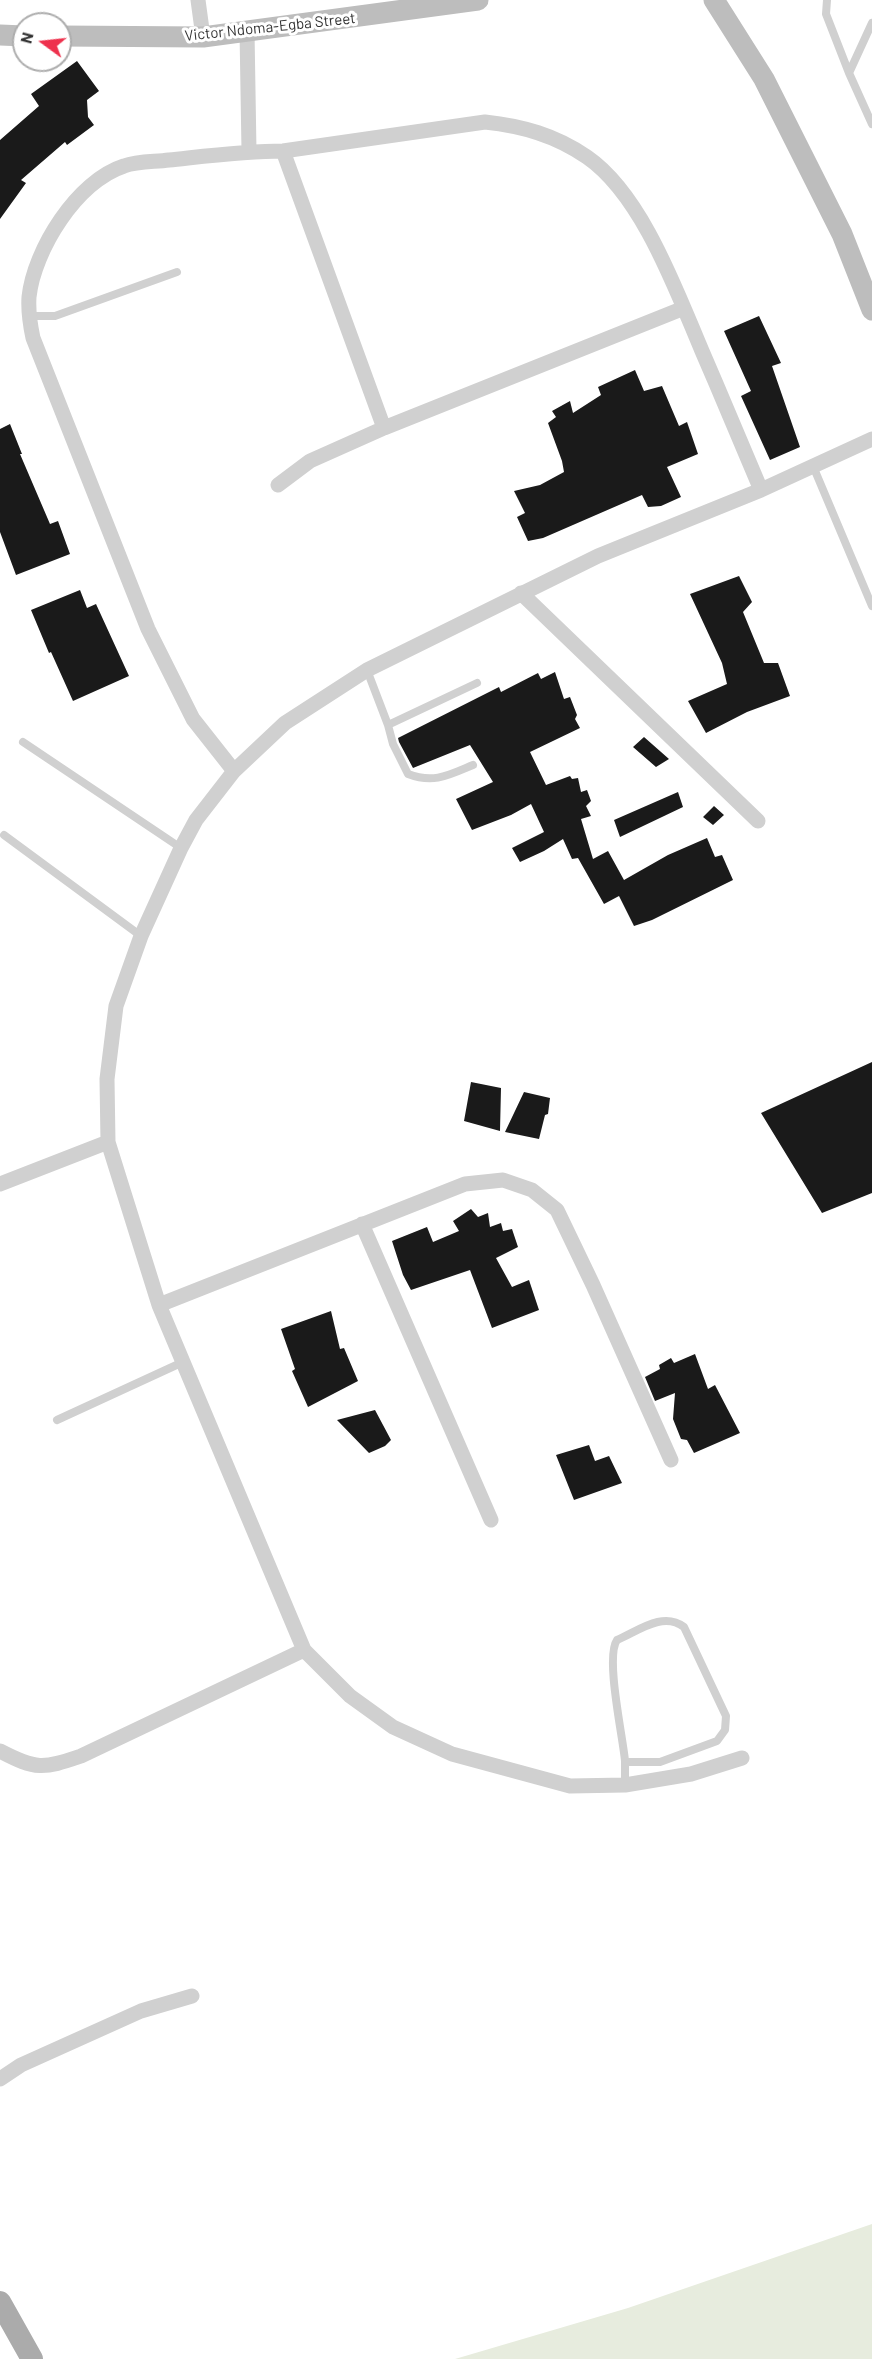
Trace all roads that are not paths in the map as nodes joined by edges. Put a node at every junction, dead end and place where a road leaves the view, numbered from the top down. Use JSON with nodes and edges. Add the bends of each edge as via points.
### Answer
{"nodes":[{"id":1,"x":198,"y":0,"type":"edge"},
{"id":2,"x":478,"y":0,"type":"edge"},
{"id":3,"x":714,"y":0,"type":"edge"},
{"id":4,"x":828,"y":0,"type":"edge"},
{"id":5,"x":872,"y":23,"type":"edge"},
{"id":6,"x":247,"y":31,"type":"junction"},
{"id":7,"x":72,"y":36,"type":"edge"},
{"id":8,"x":203,"y":37,"type":"junction"},
{"id":9,"x":849,"y":73,"type":"junction"},
{"id":10,"x":872,"y":124,"type":"edge"},
{"id":11,"x":249,"y":151,"type":"junction"},
{"id":12,"x":283,"y":151,"type":"junction"},
{"id":13,"x":177,"y":272,"type":"dead end"},
{"id":14,"x":684,"y":308,"type":"junction"},
{"id":15,"x":872,"y":310,"type":"edge"},
{"id":16,"x":28,"y":316,"type":"junction"},
{"id":17,"x":384,"y":428,"type":"junction"},
{"id":18,"x":872,"y":439,"type":"edge"},
{"id":19,"x":813,"y":466,"type":"junction"},
{"id":20,"x":278,"y":485,"type":"dead end"},
{"id":21,"x":761,"y":489,"type":"junction"},
{"id":22,"x":521,"y":593,"type":"junction"},
{"id":23,"x":872,"y":606,"type":"edge"},
{"id":24,"x":366,"y":670,"type":"junction"},
{"id":25,"x":477,"y":683,"type":"dead end"},
{"id":26,"x":388,"y":725,"type":"junction"},
{"id":27,"x":23,"y":741,"type":"dead end"},
{"id":28,"x":473,"y":765,"type":"dead end"},
{"id":29,"x":234,"y":771,"type":"junction"},
{"id":30,"x":759,"y":821,"type":"dead end"},
{"id":31,"x":4,"y":835,"type":"dead end"},
{"id":32,"x":181,"y":848,"type":"junction"},
{"id":33,"x":141,"y":936,"type":"junction"},
{"id":34,"x":108,"y":1142,"type":"junction"},
{"id":35,"x":0,"y":1184,"type":"edge"},
{"id":36,"x":362,"y":1224,"type":"junction"},
{"id":37,"x":159,"y":1305,"type":"junction"},
{"id":38,"x":183,"y":1362,"type":"junction"},
{"id":39,"x":57,"y":1420,"type":"dead end"},
{"id":40,"x":671,"y":1460,"type":"dead end"},
{"id":41,"x":491,"y":1520,"type":"dead end"},
{"id":42,"x":304,"y":1650,"type":"junction"},
{"id":43,"x":0,"y":1751,"type":"edge"},
{"id":44,"x":742,"y":1758,"type":"dead end"},
{"id":45,"x":625,"y":1762,"type":"junction"},
{"id":46,"x":625,"y":1785,"type":"junction"},
{"id":47,"x":192,"y":1996,"type":"dead end"},
{"id":48,"x":0,"y":2079,"type":"edge"},
{"id":49,"x":0,"y":2302,"type":"edge"},
{"id":50,"x":32,"y":2359,"type":"edge"}],
"edges":[{"from":1,"to":8,"type":"street"},
{"from":2,"to":6,"type":"street","name":"Victor Ndoma-Egba Street"},
{"from":3,"to":15,"type":"street","via":[[764,79],[842,234]]},
{"from":4,"to":9,"type":"lane","via":[[826,14]]},
{"from":5,"to":9,"type":"lane"},
{"from":6,"to":8,"type":"street","name":"Victor Ndoma-Egba Street"},
{"from":6,"to":11,"type":"street"},
{"from":7,"to":8,"type":"street","name":"Victor Ndoma-Egba Street"},
{"from":9,"to":10,"type":"lane"},
{"from":11,"to":12,"type":"street"},
{"from":11,"to":16,"type":"street","via":[[126,165],[104,174],[68,210],[43,251],[29,295]]},
{"from":12,"to":14,"type":"street","via":[[484,122],[546,134],[588,158],[621,190],[646,229]]},
{"from":12,"to":17,"type":"street"},
{"from":13,"to":16,"type":"lane","via":[[56,316]]},
{"from":14,"to":17,"type":"street"},
{"from":14,"to":21,"type":"street"},
{"from":16,"to":29,"type":"street","via":[[33,338],[148,629],[193,719]]},
{"from":17,"to":20,"type":"street","via":[[310,461]]},
{"from":18,"to":19,"type":"street"},
{"from":19,"to":21,"type":"street"},
{"from":19,"to":23,"type":"lane"},
{"from":21,"to":22,"type":"street","via":[[598,556]]},
{"from":22,"to":24,"type":"street"},
{"from":22,"to":30,"type":"street"},
{"from":24,"to":26,"type":"lane"},
{"from":24,"to":29,"type":"street","via":[[285,723]]},
{"from":25,"to":26,"type":"lane"},
{"from":26,"to":28,"type":"lane","via":[[408,774],[432,779]]},
{"from":27,"to":32,"type":"lane"},
{"from":29,"to":32,"type":"street","via":[[196,820]]},
{"from":31,"to":33,"type":"lane"},
{"from":32,"to":33,"type":"street"},
{"from":33,"to":34,"type":"street","via":[[116,1006],[106,1079]]},
{"from":34,"to":35,"type":"street"},
{"from":34,"to":37,"type":"street"},
{"from":36,"to":37,"type":"street"},
{"from":36,"to":40,"type":"street","via":[[465,1184],[503,1180],[532,1190],[556,1210]]},
{"from":36,"to":41,"type":"street"},
{"from":37,"to":38,"type":"street"},
{"from":38,"to":39,"type":"lane"},
{"from":38,"to":42,"type":"street"},
{"from":42,"to":43,"type":"street","via":[[81,1756],[52,1766],[25,1764]]},
{"from":42,"to":46,"type":"street","via":[[350,1696],[384,1721],[452,1754],[570,1786]]},
{"from":44,"to":46,"type":"street","via":[[691,1774]]},
{"from":45,"to":45,"type":"lane","via":[[660,1761],[717,1741],[725,1730],[726,1716],[684,1627],[670,1619],[660,1620],[614,1644]]},
{"from":45,"to":46,"type":"lane"},
{"from":47,"to":48,"type":"street","via":[[141,2011],[21,2065]]},
{"from":49,"to":50,"type":"main road"}]}
